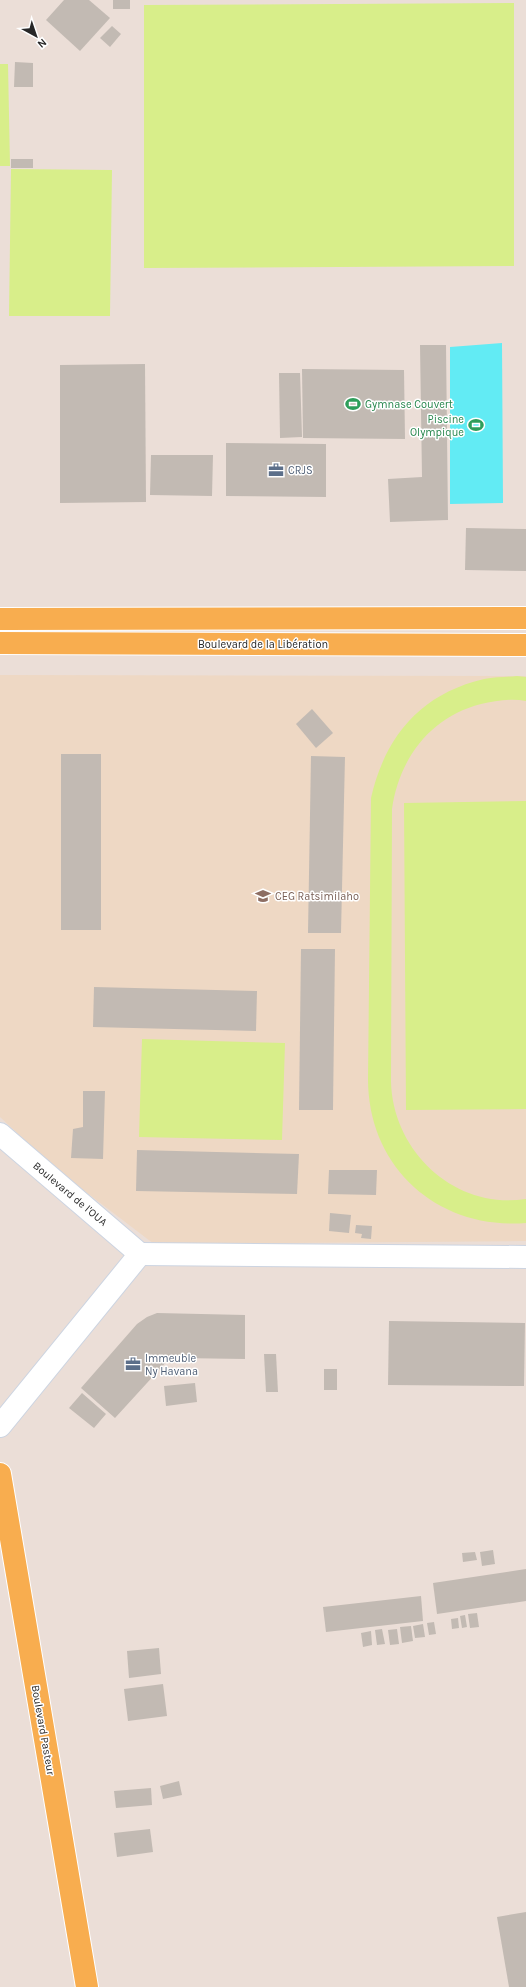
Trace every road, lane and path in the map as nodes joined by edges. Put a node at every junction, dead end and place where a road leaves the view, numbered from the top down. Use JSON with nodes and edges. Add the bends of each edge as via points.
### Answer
{"nodes":[{"id":1,"x":526,"y":618,"type":"edge"},
{"id":2,"x":0,"y":619,"type":"edge"},
{"id":3,"x":0,"y":643,"type":"edge"},
{"id":4,"x":526,"y":645,"type":"edge"},
{"id":5,"x":0,"y":1134,"type":"edge"},
{"id":6,"x":140,"y":1254,"type":"junction"},
{"id":7,"x":526,"y":1257,"type":"edge"},
{"id":8,"x":0,"y":1426,"type":"edge"},
{"id":9,"x":0,"y":1474,"type":"edge"},
{"id":10,"x":87,"y":1987,"type":"edge"}],
"edges":[{"from":1,"to":2,"type":"main road"},
{"from":3,"to":4,"type":"main road","name":"Boulevard de la Libération"},
{"from":5,"to":6,"type":"street","name":"Boulevard de l'OUA"},
{"from":6,"to":7,"type":"street"},
{"from":6,"to":8,"type":"street"},
{"from":9,"to":10,"type":"main road","name":"Boulevard Pasteur"}]}
